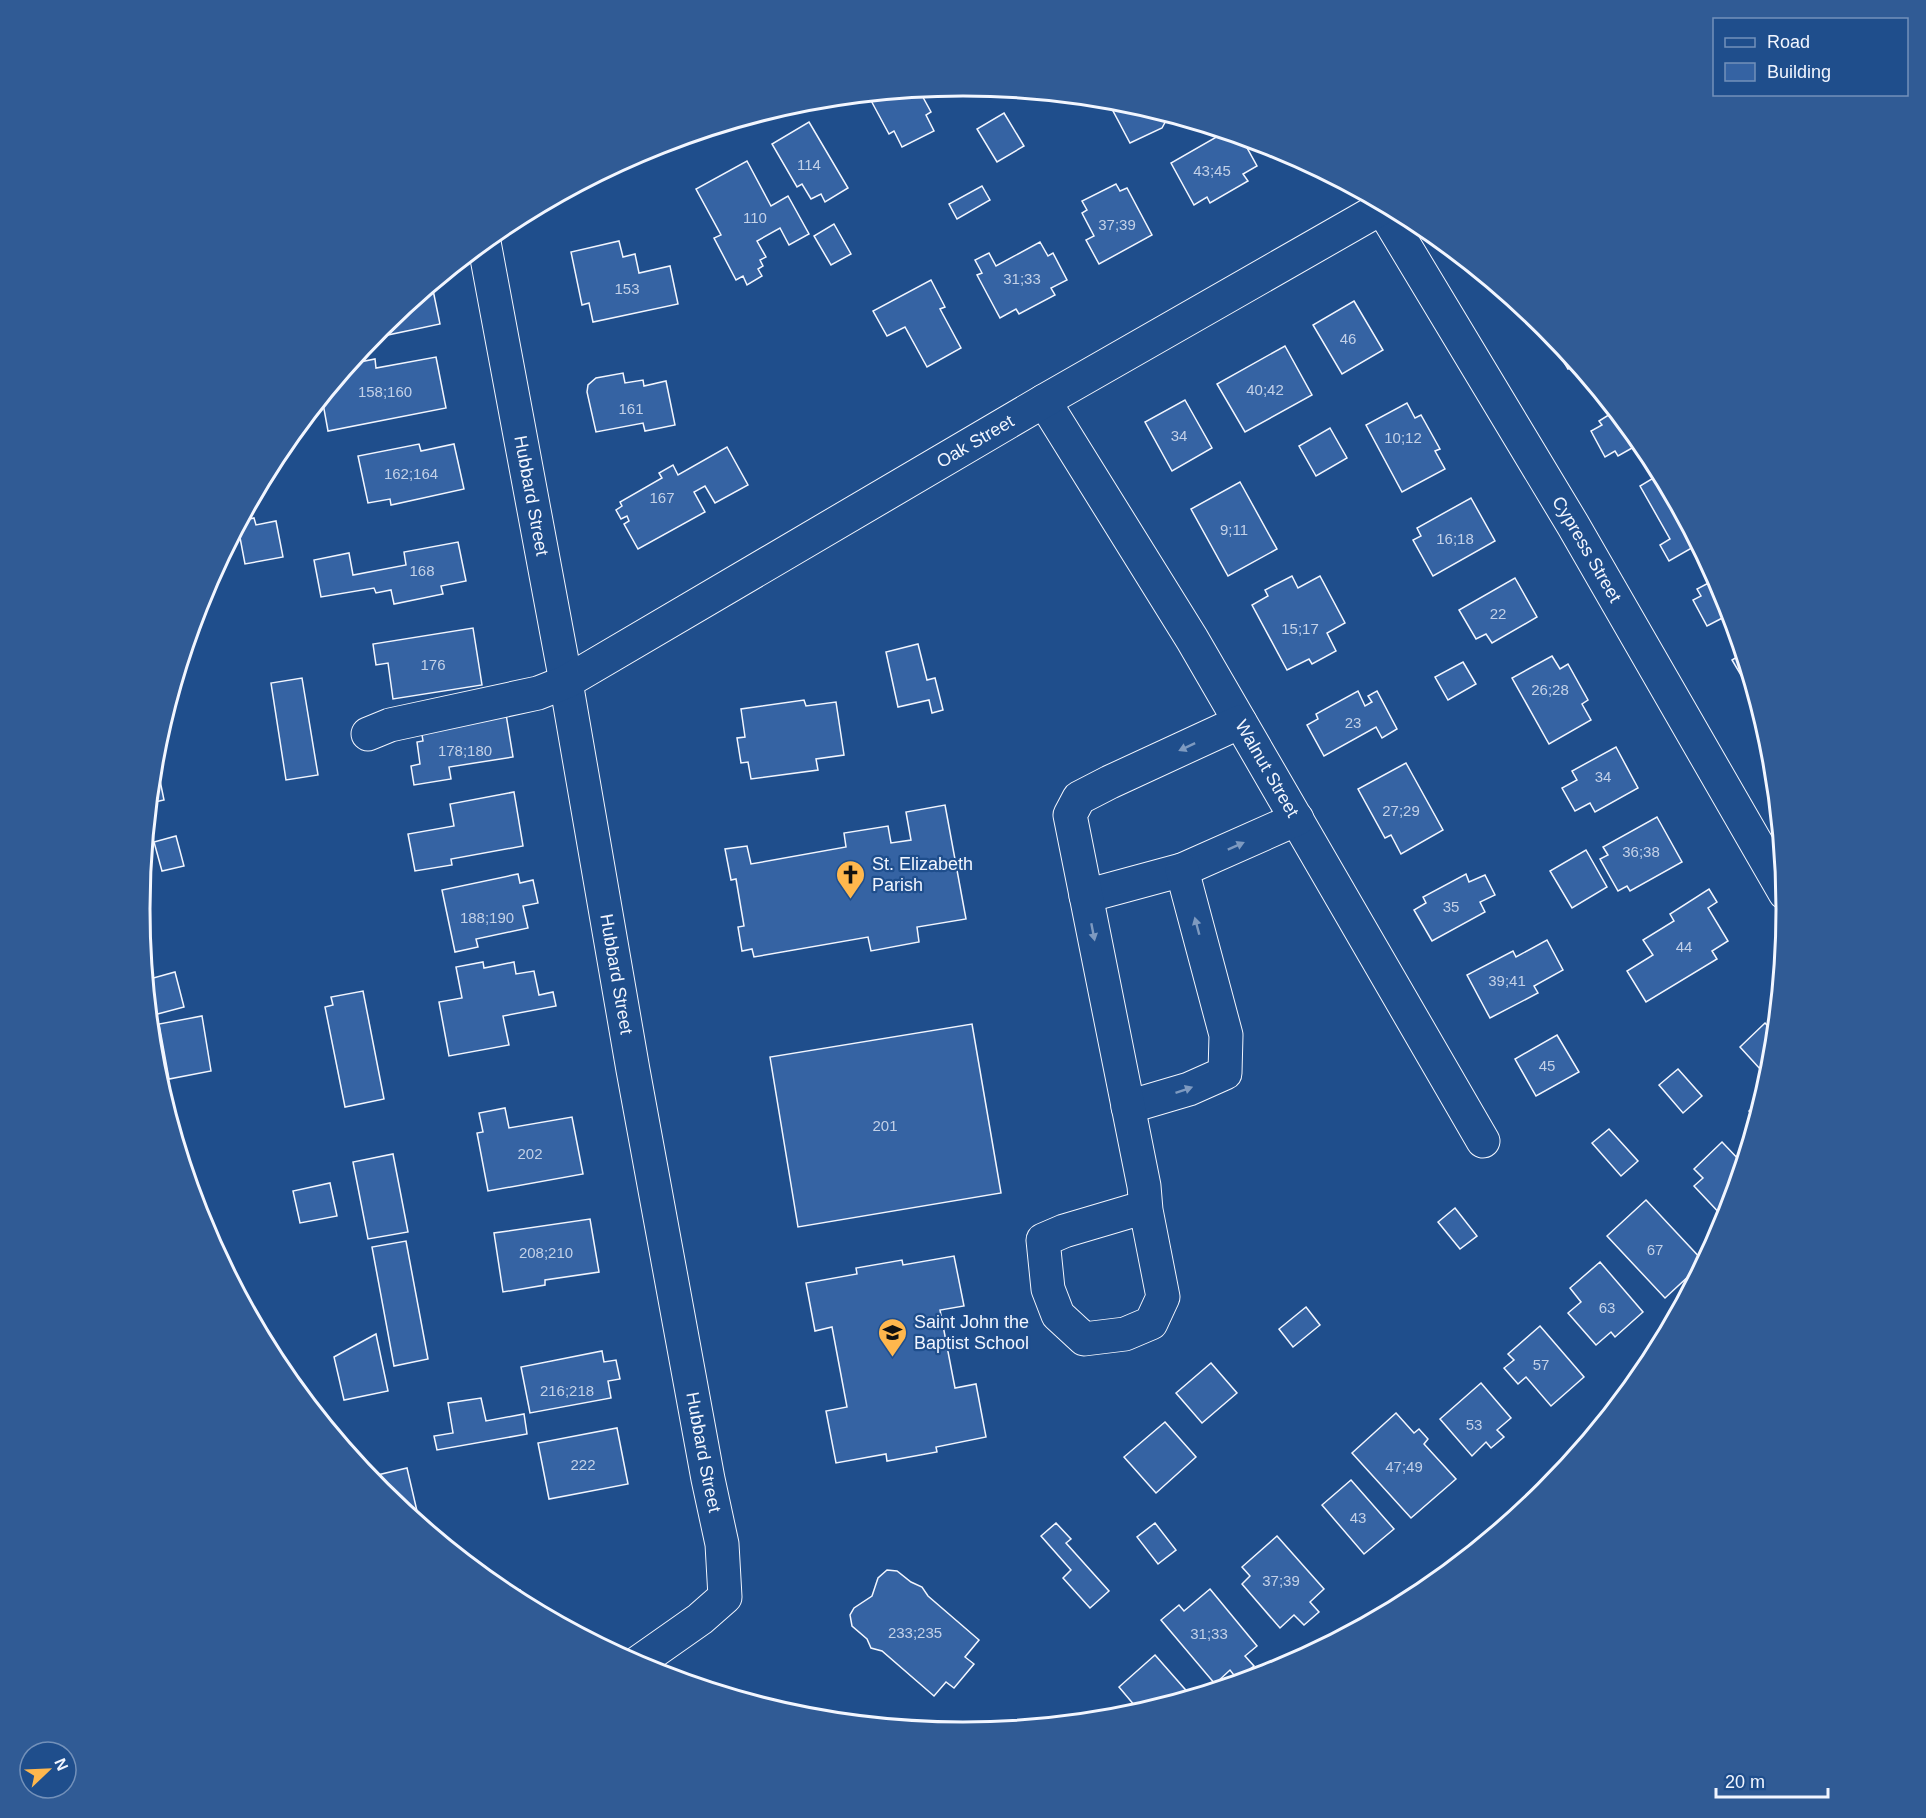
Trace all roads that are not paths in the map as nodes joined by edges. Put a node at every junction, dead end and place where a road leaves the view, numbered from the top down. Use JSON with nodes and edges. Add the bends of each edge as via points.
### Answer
{"nodes":[{"id":1,"x":1378,"y":210,"type":"edge"},
{"id":2,"x":1390,"y":218,"type":"edge"},
{"id":3,"x":486,"y":251,"type":"edge"},
{"id":4,"x":1044,"y":401,"type":"junction"},
{"id":5,"x":566,"y":682,"type":"junction"},
{"id":6,"x":1240,"y":722,"type":"junction"},
{"id":7,"x":368,"y":734,"type":"dead end"},
{"id":8,"x":1297,"y":819,"type":"junction"},
{"id":9,"x":1182,"y":870,"type":"junction"},
{"id":10,"x":1775,"y":875,"type":"edge"},
{"id":11,"x":1086,"y":896,"type":"junction"},
{"id":12,"x":1128,"y":1107,"type":"junction"},
{"id":13,"x":1483,"y":1141,"type":"dead end"},
{"id":14,"x":1146,"y":1210,"type":"dead end"},
{"id":15,"x":646,"y":1657,"type":"edge"}],
"edges":[{"from":1,"to":4,"type":"street","name":"Oak Street"},
{"from":2,"to":10,"type":"street","name":"Cypress Street"},
{"from":3,"to":5,"type":"street","name":"Hubbard Street"},
{"from":4,"to":5,"type":"street","name":"Oak Street"},
{"from":4,"to":6,"type":"street","name":"Walnut Street"},
{"from":5,"to":7,"type":"street","name":"Oak Street","via":[[538,693],[390,725]]},
{"from":5,"to":15,"type":"street","name":"Hubbard Street","via":[[633,1070],[722,1544],[725,1597]]},
{"from":6,"to":8,"type":"street","name":"Walnut Street"},
{"from":6,"to":11,"type":"street","one_way":true,"via":[[1079,798],[1070,815]]},
{"from":9,"to":8,"type":"street","one_way":true},
{"from":8,"to":13,"type":"street","name":"Walnut Street"},
{"from":9,"to":11,"type":"street"},
{"from":12,"to":9,"type":"street","one_way":true,"via":[[1189,1089],[1225,1073],[1226,1035]]},
{"from":11,"to":12,"type":"street","one_way":true},
{"from":12,"to":14,"type":"street"}]}
